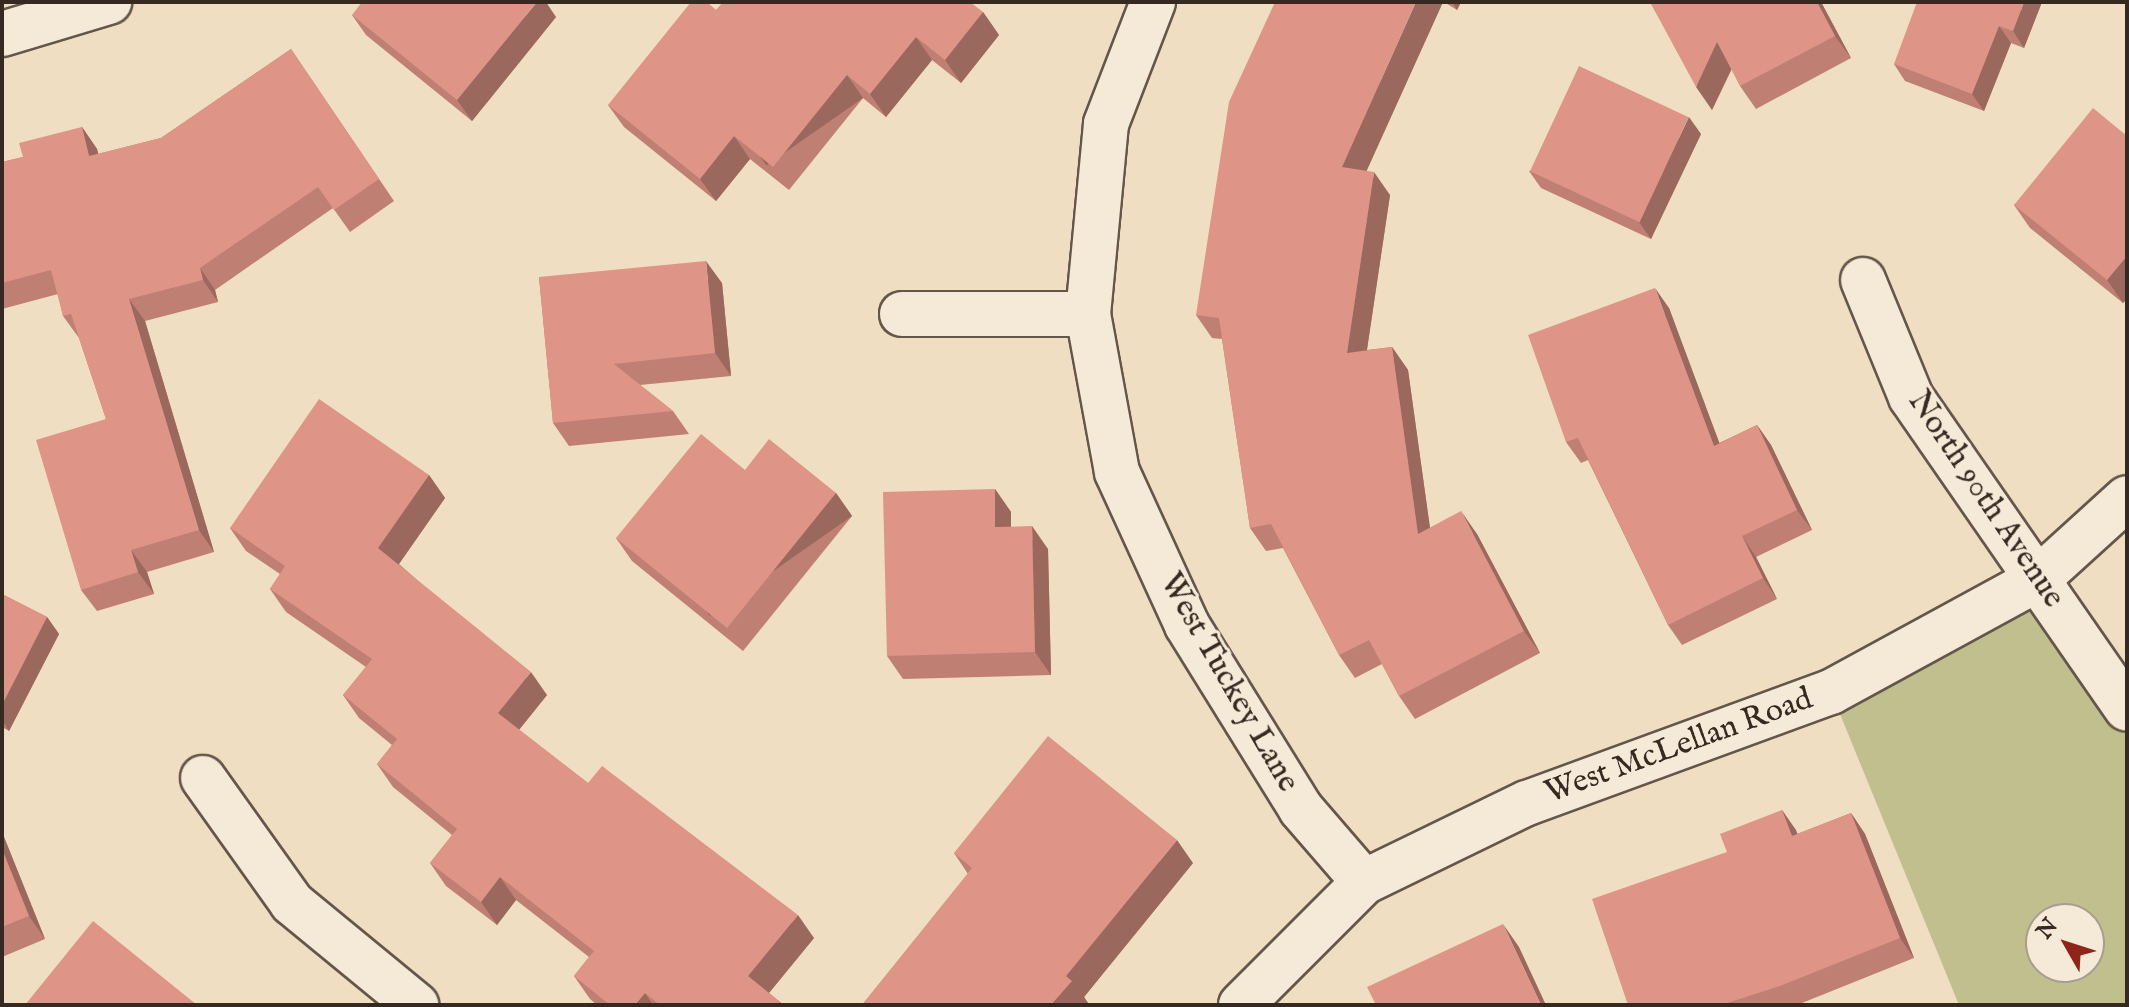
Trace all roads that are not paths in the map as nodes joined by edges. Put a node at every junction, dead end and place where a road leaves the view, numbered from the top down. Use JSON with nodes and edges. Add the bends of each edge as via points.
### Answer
{"nodes":[{"id":1,"x":109,"y":2,"type":"edge"},
{"id":2,"x":1153,"y":2,"type":"edge"},
{"id":3,"x":2,"y":34,"type":"edge"},
{"id":4,"x":1863,"y":280,"type":"dead end"},
{"id":5,"x":902,"y":314,"type":"dead end"},
{"id":6,"x":1088,"y":314,"type":"junction"},
{"id":7,"x":2127,"y":498,"type":"edge"},
{"id":8,"x":2038,"y":579,"type":"junction"},
{"id":9,"x":2127,"y":709,"type":"edge"},
{"id":10,"x":203,"y":778,"type":"dead end"},
{"id":11,"x":1364,"y":882,"type":"junction"},
{"id":12,"x":416,"y":1005,"type":"edge"},
{"id":13,"x":1241,"y":1005,"type":"edge"}],
"edges":[{"from":1,"to":3,"type":"street"},
{"from":2,"to":6,"type":"street","name":"West Tuckey Lane","via":[[1106,124]]},
{"from":4,"to":8,"type":"street","name":"North 90th Avenue","via":[[1911,397]]},
{"from":5,"to":6,"type":"street"},
{"from":6,"to":11,"type":"street","name":"West Tuckey Lane","via":[[1117,472],[1187,625],[1301,809]]},
{"from":7,"to":8,"type":"street","name":"West McLellan Road"},
{"from":8,"to":9,"type":"street","name":"North 90th Avenue"},
{"from":8,"to":11,"type":"street","name":"West McLellan Road","via":[[1831,692],[1527,803]]},
{"from":10,"to":12,"type":"street","via":[[292,903]]},
{"from":11,"to":13,"type":"street","name":"West McLellan Road"}]}
